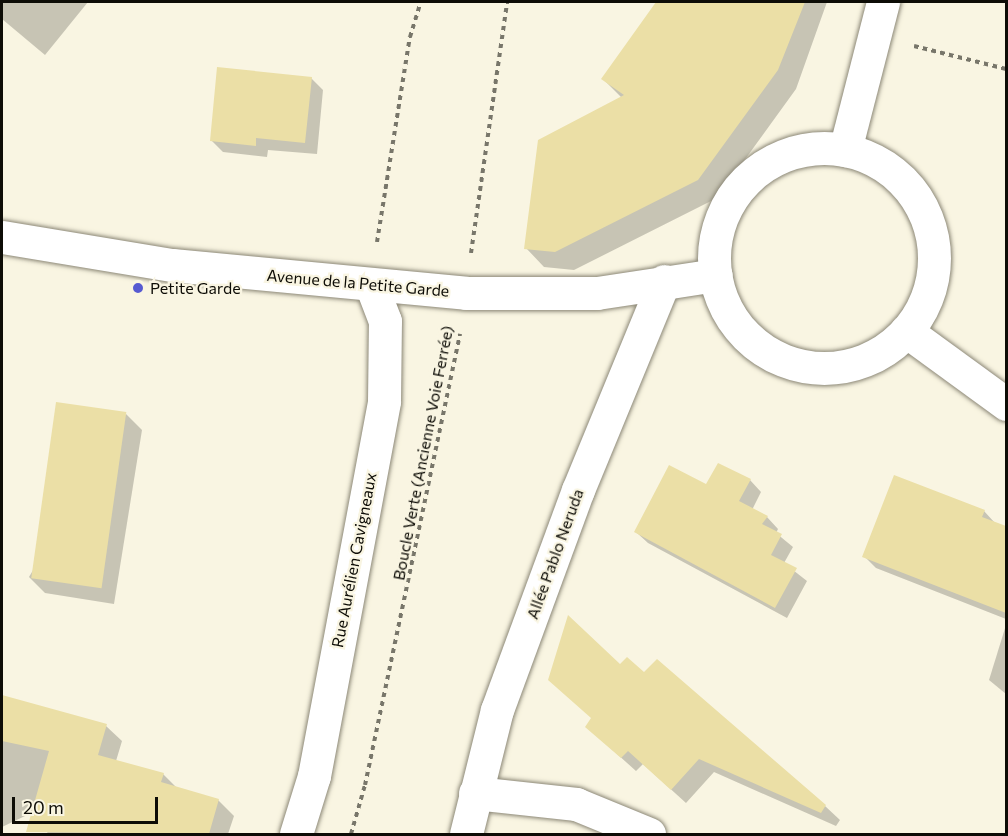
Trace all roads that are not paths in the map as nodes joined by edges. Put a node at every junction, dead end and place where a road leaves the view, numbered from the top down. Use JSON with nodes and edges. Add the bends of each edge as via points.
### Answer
{"nodes":[{"id":1,"x":883,"y":2,"type":"edge"},
{"id":2,"x":845,"y":150,"type":"junction"},
{"id":3,"x":2,"y":237,"type":"edge"},
{"id":4,"x":716,"y":275,"type":"junction"},
{"id":5,"x":664,"y":281,"type":"junction"},
{"id":6,"x":371,"y":285,"type":"junction"},
{"id":7,"x":906,"y":331,"type":"junction"},
{"id":8,"x":1006,"y":404,"type":"edge"},
{"id":9,"x":475,"y":793,"type":"junction"},
{"id":10,"x":296,"y":834,"type":"edge"},
{"id":11,"x":466,"y":834,"type":"edge"},
{"id":12,"x":649,"y":834,"type":"edge"}],
"edges":[{"from":1,"to":2,"type":"street"},
{"from":2,"to":4,"type":"street","via":[[818,148],[790,153],[765,165],[743,184],[721,220],[715,247]]},
{"from":2,"to":7,"type":"street","via":[[894,173],[913,193],[926,217],[933,243],[934,270],[922,308]]},
{"from":3,"to":6,"type":"street","name":"Avenue de la Petite Garde","via":[[172,265]]},
{"from":4,"to":5,"type":"street","name":"Avenue de la Petite Garde"},
{"from":4,"to":7,"type":"street","via":[[738,325],[769,352],[794,363],[848,365],[886,349]]},
{"from":5,"to":6,"type":"street","name":"Avenue de la Petite Garde","via":[[597,293],[466,293]]},
{"from":5,"to":9,"type":"street","name":"Allée Pablo Neruda","via":[[570,512],[497,710]]},
{"from":6,"to":10,"type":"street","name":"Rue Aurélien Cavigneaux","via":[[385,321],[384,401],[314,776]]},
{"from":7,"to":8,"type":"street"},
{"from":9,"to":11,"type":"street","name":"Allée Pablo Neruda"},
{"from":9,"to":12,"type":"street","via":[[576,804]]}]}
